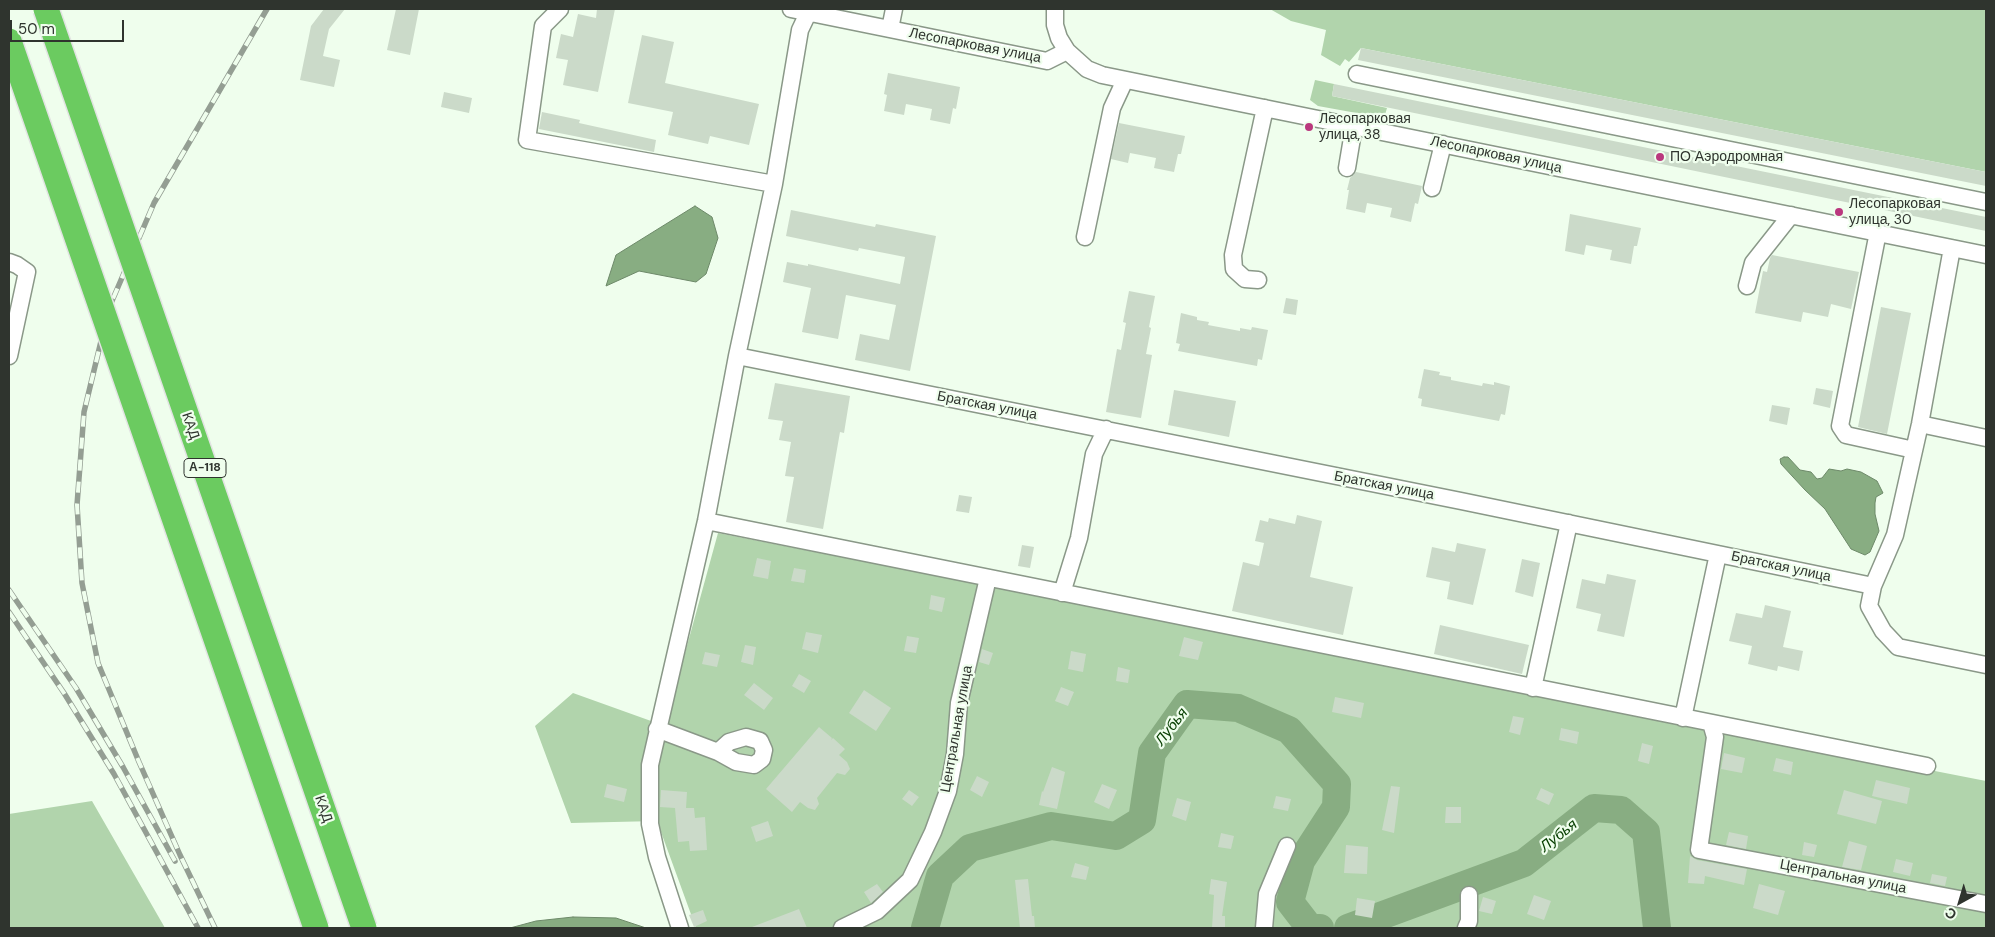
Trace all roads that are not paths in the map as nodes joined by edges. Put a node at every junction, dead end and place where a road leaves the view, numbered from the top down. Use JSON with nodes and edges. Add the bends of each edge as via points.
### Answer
{"nodes":[{"id":1,"x":46,"y":9,"type":"edge"},
{"id":2,"x":560,"y":9,"type":"edge"},
{"id":3,"x":791,"y":9,"type":"edge"},
{"id":4,"x":894,"y":9,"type":"edge"},
{"id":5,"x":1055,"y":9,"type":"edge"},
{"id":6,"x":809,"y":11,"type":"edge"},
{"id":7,"x":890,"y":29,"type":"junction"},
{"id":8,"x":9,"y":40,"type":"edge"},
{"id":9,"x":1067,"y":51,"type":"junction"},
{"id":10,"x":1357,"y":74,"type":"dead end"},
{"id":11,"x":1125,"y":80,"type":"junction"},
{"id":12,"x":1265,"y":108,"type":"junction"},
{"id":13,"x":1354,"y":126,"type":"junction"},
{"id":14,"x":1443,"y":144,"type":"junction"},
{"id":15,"x":1347,"y":168,"type":"dead end"},
{"id":16,"x":774,"y":184,"type":"junction"},
{"id":17,"x":1432,"y":188,"type":"dead end"},
{"id":18,"x":1986,"y":202,"type":"edge"},
{"id":19,"x":1791,"y":215,"type":"junction"},
{"id":20,"x":1878,"y":232,"type":"junction"},
{"id":21,"x":1085,"y":237,"type":"dead end"},
{"id":22,"x":1952,"y":248,"type":"junction"},
{"id":23,"x":1986,"y":255,"type":"edge"},
{"id":24,"x":9,"y":262,"type":"edge"},
{"id":25,"x":1258,"y":280,"type":"dead end"},
{"id":26,"x":1748,"y":286,"type":"dead end"},
{"id":27,"x":9,"y":356,"type":"edge"},
{"id":28,"x":737,"y":356,"type":"junction"},
{"id":29,"x":1920,"y":424,"type":"junction"},
{"id":30,"x":1106,"y":429,"type":"junction"},
{"id":31,"x":1986,"y":438,"type":"edge"},
{"id":32,"x":1914,"y":450,"type":"junction"},
{"id":33,"x":706,"y":521,"type":"junction"},
{"id":34,"x":1569,"y":523,"type":"junction"},
{"id":35,"x":1718,"y":554,"type":"junction"},
{"id":36,"x":988,"y":578,"type":"junction"},
{"id":37,"x":1873,"y":586,"type":"junction"},
{"id":38,"x":1062,"y":593,"type":"junction"},
{"id":39,"x":1986,"y":665,"type":"edge"},
{"id":40,"x":1533,"y":688,"type":"junction"},
{"id":41,"x":1683,"y":718,"type":"junction"},
{"id":42,"x":1711,"y":723,"type":"junction"},
{"id":43,"x":657,"y":728,"type":"junction"},
{"id":44,"x":718,"y":752,"type":"dead end"},
{"id":45,"x":1927,"y":766,"type":"dead end"},
{"id":46,"x":1287,"y":846,"type":"dead end"},
{"id":47,"x":1469,"y":895,"type":"dead end"},
{"id":48,"x":1986,"y":904,"type":"edge"},
{"id":49,"x":316,"y":928,"type":"edge"},
{"id":50,"x":364,"y":928,"type":"edge"},
{"id":51,"x":680,"y":928,"type":"edge"},
{"id":52,"x":842,"y":928,"type":"edge"},
{"id":53,"x":1264,"y":928,"type":"edge"},
{"id":54,"x":1466,"y":928,"type":"edge"}],
"edges":[{"from":1,"to":50,"type":"highway","name":"КАД","number":"А-118","bridge":true},
{"from":2,"to":16,"type":"street","via":[[543,26],[526,140]]},
{"from":3,"to":6,"type":"street","name":"Лесопарковая улица"},
{"from":4,"to":7,"type":"street"},
{"from":5,"to":9,"type":"street","via":[[1055,25]]},
{"from":6,"to":7,"type":"street","name":"Лесопарковая улица"},
{"from":6,"to":16,"type":"street","via":[[800,30]]},
{"from":7,"to":9,"type":"street","name":"Лесопарковая улица","via":[[1047,61]]},
{"from":8,"to":49,"type":"highway","bridge":true},
{"from":9,"to":11,"type":"street","name":"Лесопарковая улица","via":[[1087,69]]},
{"from":10,"to":18,"type":"street"},
{"from":11,"to":12,"type":"street","name":"Лесопарковая улица"},
{"from":11,"to":21,"type":"street","via":[[1112,108]]},
{"from":12,"to":13,"type":"street","name":"Лесопарковая улица"},
{"from":12,"to":25,"type":"street","via":[[1233,256],[1234,269],[1245,279]]},
{"from":13,"to":14,"type":"street","name":"Лесопарковая улица"},
{"from":13,"to":15,"type":"street"},
{"from":14,"to":17,"type":"street"},
{"from":14,"to":19,"type":"street","name":"Лесопарковая улица"},
{"from":16,"to":28,"type":"street"},
{"from":19,"to":20,"type":"street","name":"Лесопарковая улица"},
{"from":19,"to":26,"type":"street","via":[[1753,262]]},
{"from":20,"to":22,"type":"street","name":"Лесопарковая улица"},
{"from":20,"to":32,"type":"street","via":[[1840,426],[1846,435]]},
{"from":22,"to":23,"type":"street","name":"Лесопарковая улица"},
{"from":22,"to":29,"type":"street"},
{"from":24,"to":27,"type":"street","via":[[27,272]]},
{"from":28,"to":30,"type":"street","name":"Братская улица"},
{"from":28,"to":33,"type":"street"},
{"from":29,"to":31,"type":"street"},
{"from":29,"to":32,"type":"street"},
{"from":30,"to":34,"type":"street","name":"Братская улица"},
{"from":30,"to":38,"type":"street","via":[[1094,454],[1079,538]]},
{"from":32,"to":37,"type":"street","via":[[1895,535]]},
{"from":33,"to":36,"type":"street"},
{"from":33,"to":43,"type":"street"},
{"from":34,"to":35,"type":"street","name":"Братская улица"},
{"from":34,"to":40,"type":"street"},
{"from":35,"to":37,"type":"street","name":"Братская улица"},
{"from":35,"to":41,"type":"street"},
{"from":36,"to":38,"type":"street"},
{"from":36,"to":52,"type":"street","name":"Центральная улица","via":[[959,703],[948,791],[933,832],[910,880],[877,911]]},
{"from":37,"to":39,"type":"street","via":[[1869,606],[1883,631],[1898,647]]},
{"from":38,"to":40,"type":"street"},
{"from":40,"to":41,"type":"street"},
{"from":41,"to":42,"type":"street"},
{"from":42,"to":45,"type":"street"},
{"from":42,"to":48,"type":"street","name":"Центральная улица","via":[[1715,736],[1699,850]]},
{"from":43,"to":44,"type":"street"},
{"from":43,"to":51,"type":"street","via":[[649,788],[650,824]]},
{"from":46,"to":53,"type":"street","via":[[1267,894]]},
{"from":47,"to":54,"type":"street"}]}
